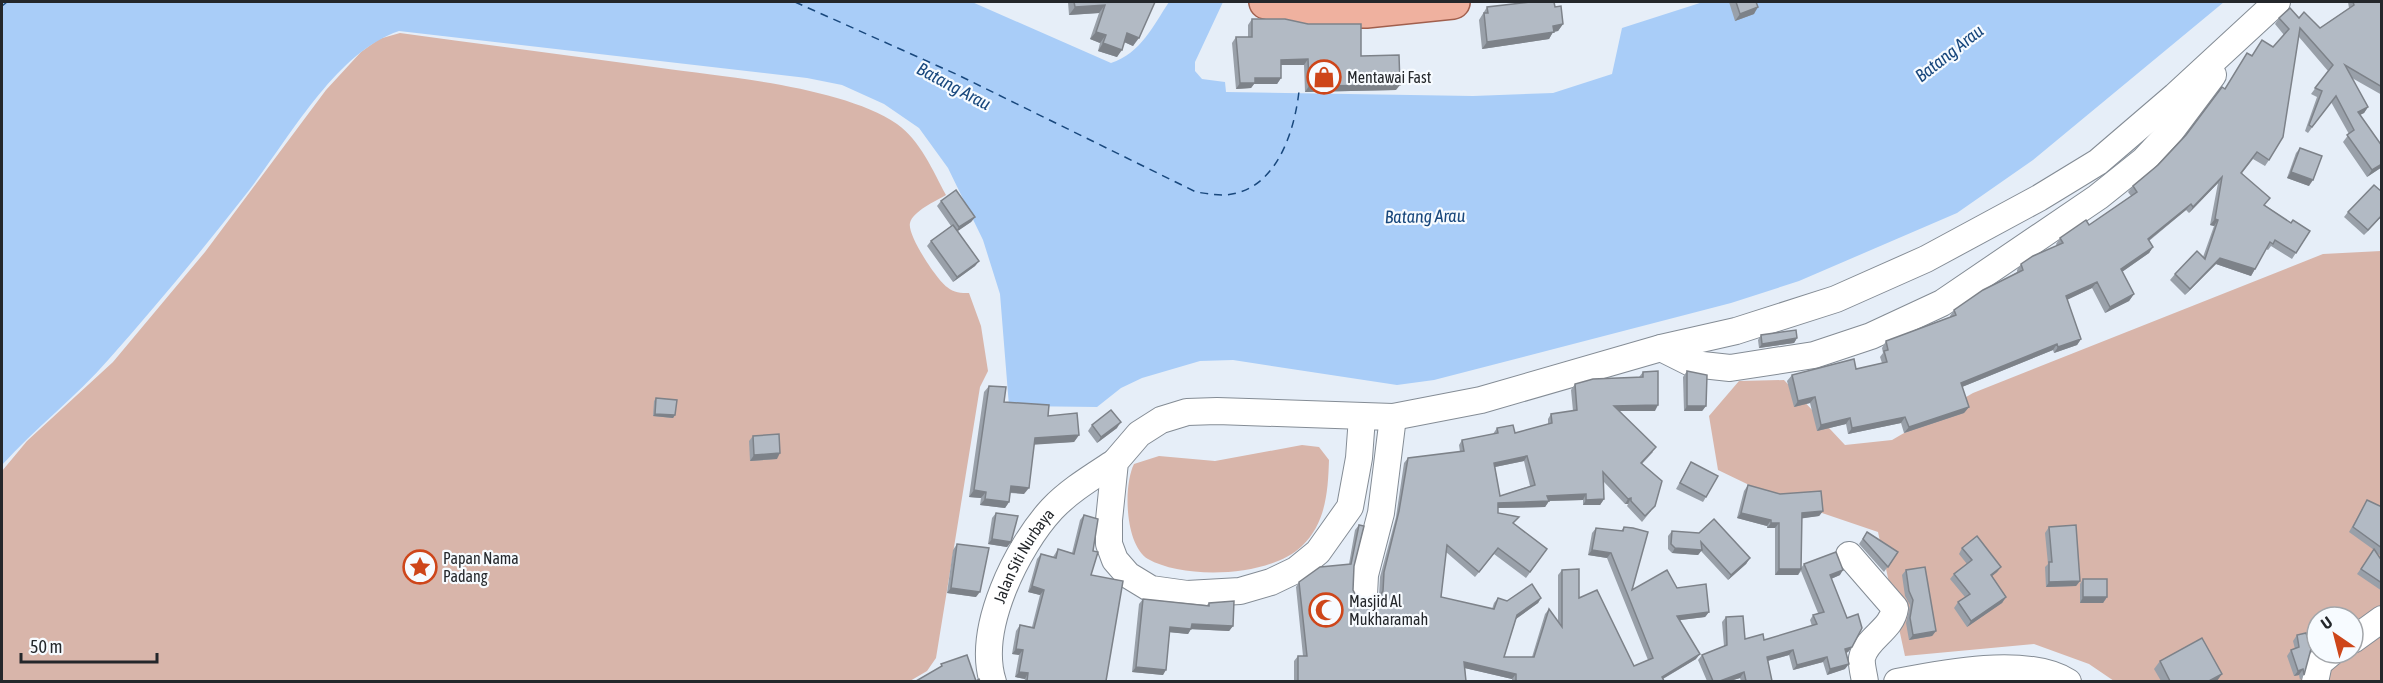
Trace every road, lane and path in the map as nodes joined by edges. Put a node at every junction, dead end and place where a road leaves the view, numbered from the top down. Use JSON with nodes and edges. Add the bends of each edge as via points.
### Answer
{"nodes":[{"id":1,"x":1266,"y":2,"type":"edge"},
{"id":2,"x":1453,"y":2,"type":"edge"},
{"id":3,"x":2277,"y":2,"type":"edge"},
{"id":4,"x":2228,"y":48,"type":"junction"},
{"id":5,"x":1661,"y":348,"type":"junction"},
{"id":6,"x":1362,"y":417,"type":"junction"},
{"id":7,"x":1393,"y":417,"type":"junction"},
{"id":8,"x":1115,"y":462,"type":"junction"},
{"id":9,"x":1849,"y":555,"type":"dead end"},
{"id":10,"x":1364,"y":595,"type":"dead end"},
{"id":11,"x":2382,"y":619,"type":"edge"},
{"id":12,"x":2365,"y":631,"type":"edge"},
{"id":13,"x":2319,"y":665,"type":"edge"},
{"id":14,"x":993,"y":681,"type":"edge"},
{"id":15,"x":1865,"y":681,"type":"edge"},
{"id":16,"x":1897,"y":681,"type":"edge"},
{"id":17,"x":2068,"y":681,"type":"edge"},
{"id":18,"x":2315,"y":681,"type":"edge"}],
"edges":[{"from":1,"to":2,"type":"main road","via":[[1304,11],[1366,11]]},
{"from":3,"to":4,"type":"street","name":"Jalan Siti Nurbaya"},
{"from":4,"to":5,"type":"street","name":"Jalan Siti Nurbaya","via":[[2098,162],[1926,260],[1836,299],[1736,331]]},
{"from":4,"to":5,"type":"street","via":[[2209,82],[2143,161],[2098,197],[1942,303],[1871,336],[1814,355],[1741,367],[1693,364]]},
{"from":5,"to":7,"type":"street","name":"Jalan Siti Nurbaya","via":[[1481,400]]},
{"from":6,"to":7,"type":"street","name":"Jalan Siti Nurbaya"},
{"from":6,"to":8,"type":"street","name":"Jalan Siti Nurbaya","via":[[1299,412],[1187,412],[1161,420],[1139,434]]},
{"from":6,"to":8,"type":"street","via":[[1350,507],[1337,528],[1318,552],[1296,570],[1239,591],[1187,594],[1150,589],[1128,575],[1115,560],[1109,544]]},
{"from":7,"to":10,"type":"street","via":[[1381,513],[1365,575]]},
{"from":8,"to":14,"type":"street","name":"Jalan Siti Nurbaya","via":[[1052,509],[1018,558],[1002,591],[989,646]]},
{"from":9,"to":15,"type":"street","via":[[1895,608],[1893,619],[1865,650]]},
{"from":11,"to":12,"type":"street"},
{"from":13,"to":18,"type":"street"},
{"from":16,"to":17,"type":"street","via":[[1940,674],[2032,670]]}]}
